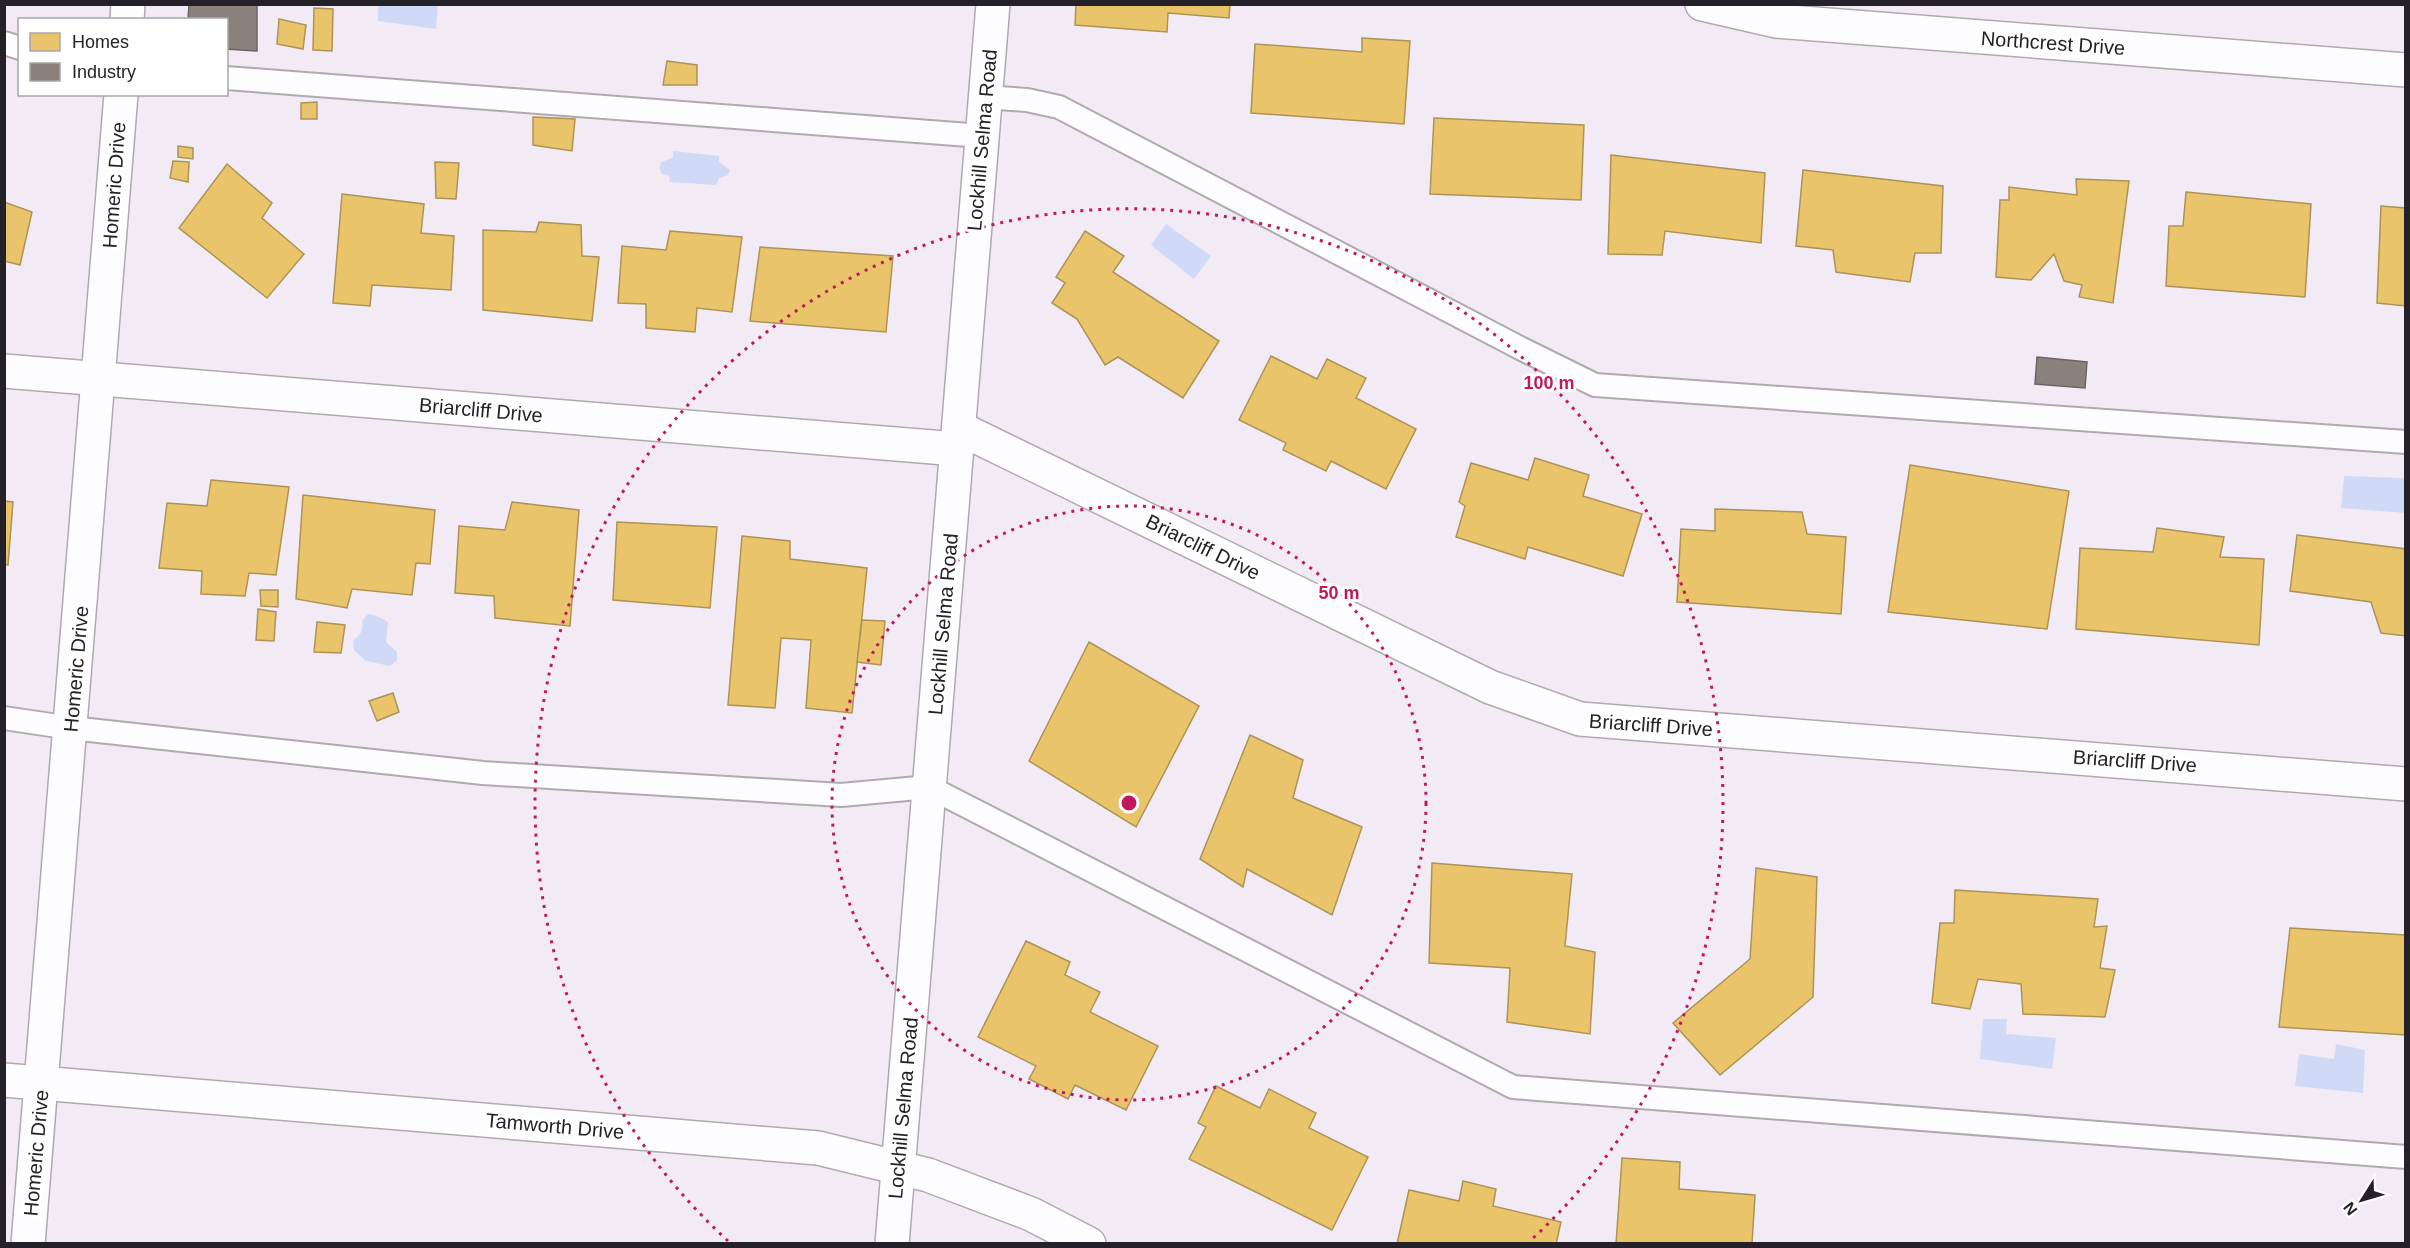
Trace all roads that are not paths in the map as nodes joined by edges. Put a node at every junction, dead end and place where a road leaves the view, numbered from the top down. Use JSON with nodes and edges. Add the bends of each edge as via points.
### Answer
{"nodes":[{"id":1,"x":993,"y":4,"type":"edge"},
{"id":2,"x":1702,"y":4,"type":"edge"},
{"id":3,"x":1900,"y":18,"type":"edge"},
{"id":4,"x":2406,"y":70,"type":"edge"},
{"id":5,"x":228,"y":78,"type":"edge"},
{"id":6,"x":121,"y":96,"type":"edge"},
{"id":7,"x":985,"y":97,"type":"junction"},
{"id":8,"x":982,"y":136,"type":"junction"},
{"id":9,"x":4,"y":371,"type":"edge"},
{"id":10,"x":99,"y":379,"type":"junction"},
{"id":11,"x":958,"y":438,"type":"junction"},
{"id":12,"x":2406,"y":442,"type":"edge"},
{"id":13,"x":4,"y":718,"type":"edge"},
{"id":14,"x":71,"y":728,"type":"junction"},
{"id":15,"x":2406,"y":784,"type":"edge"},
{"id":16,"x":929,"y":788,"type":"junction"},
{"id":17,"x":4,"y":1080,"type":"edge"},
{"id":18,"x":42,"y":1085,"type":"junction"},
{"id":19,"x":2406,"y":1157,"type":"edge"},
{"id":20,"x":898,"y":1168,"type":"junction"},
{"id":21,"x":28,"y":1244,"type":"edge"},
{"id":22,"x":892,"y":1244,"type":"edge"},
{"id":23,"x":1089,"y":1244,"type":"edge"}],
"edges":[{"from":1,"to":7,"type":"street","name":"Lockhill Selma Road"},
{"from":2,"to":3,"type":"street","name":"Northcrest Drive","via":[[1776,21]]},
{"from":3,"to":4,"type":"street","name":"Northcrest Drive"},
{"from":5,"to":8,"type":"lane"},
{"from":6,"to":10,"type":"street","name":"Homeric Drive"},
{"from":7,"to":8,"type":"street","name":"Lockhill Selma Road"},
{"from":7,"to":12,"type":"lane","via":[[1059,107],[1595,385]]},
{"from":8,"to":11,"type":"street","name":"Lockhill Selma Road"},
{"from":9,"to":10,"type":"street","name":"Briarcliff Drive"},
{"from":10,"to":11,"type":"street","name":"Briarcliff Drive"},
{"from":10,"to":14,"type":"street","name":"Homeric Drive"},
{"from":11,"to":15,"type":"street","name":"Briarcliff Drive","via":[[1490,687],[1580,719]]},
{"from":11,"to":16,"type":"street","name":"Lockhill Selma Road"},
{"from":13,"to":14,"type":"lane"},
{"from":14,"to":16,"type":"lane","via":[[483,773],[842,795]]},
{"from":14,"to":18,"type":"street","name":"Homeric Drive"},
{"from":16,"to":19,"type":"lane","via":[[1513,1087]]},
{"from":16,"to":20,"type":"street","name":"Lockhill Selma Road"},
{"from":17,"to":18,"type":"street","name":"Tamworth Drive"},
{"from":18,"to":20,"type":"street","name":"Tamworth Drive","via":[[818,1148]]},
{"from":18,"to":21,"type":"street","name":"Homeric Drive"},
{"from":20,"to":22,"type":"street","name":"Lockhill Selma Road"},
{"from":20,"to":23,"type":"street","name":"Tamworth Drive","via":[[928,1175],[1031,1214]]}]}
